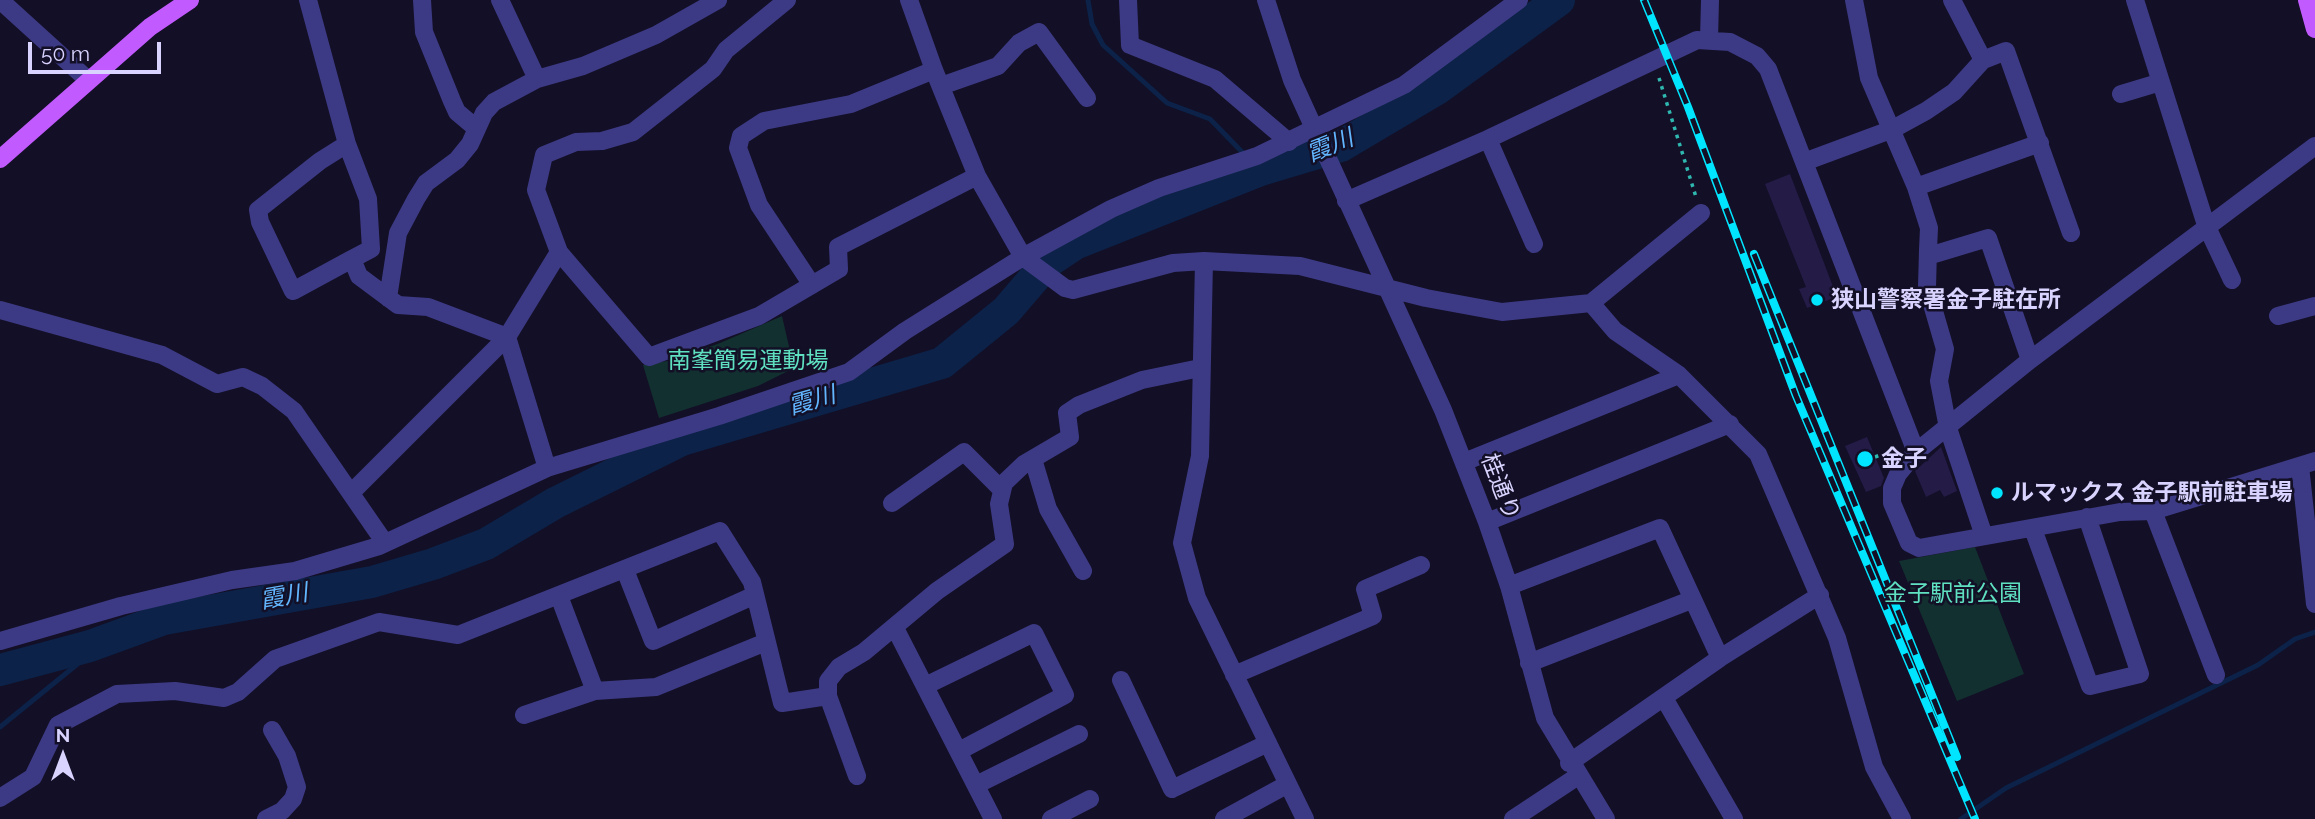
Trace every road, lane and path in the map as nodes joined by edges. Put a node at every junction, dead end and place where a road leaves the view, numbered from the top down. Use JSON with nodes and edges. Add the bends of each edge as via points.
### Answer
{"nodes":[{"id":1,"x":0,"y":0,"type":"edge"},
{"id":2,"x":190,"y":0,"type":"edge"},
{"id":3,"x":308,"y":0,"type":"edge"},
{"id":4,"x":422,"y":0,"type":"edge"},
{"id":5,"x":500,"y":0,"type":"edge"},
{"id":6,"x":718,"y":0,"type":"edge"},
{"id":7,"x":787,"y":0,"type":"edge"},
{"id":8,"x":909,"y":0,"type":"edge"},
{"id":9,"x":1128,"y":0,"type":"edge"},
{"id":10,"x":1266,"y":0,"type":"edge"},
{"id":11,"x":1519,"y":0,"type":"edge"},
{"id":12,"x":1710,"y":0,"type":"edge"},
{"id":13,"x":1854,"y":0,"type":"edge"},
{"id":14,"x":1952,"y":0,"type":"edge"},
{"id":15,"x":2135,"y":0,"type":"edge"},
{"id":16,"x":2308,"y":0,"type":"edge"},
{"id":17,"x":2315,"y":29,"type":"edge"},
{"id":18,"x":1709,"y":40,"type":"junction"},
{"id":19,"x":1653,"y":59,"type":"junction"},
{"id":20,"x":1983,"y":60,"type":"junction"},
{"id":21,"x":937,"y":78,"type":"junction"},
{"id":22,"x":537,"y":79,"type":"junction"},
{"id":23,"x":88,"y":80,"type":"junction"},
{"id":24,"x":2161,"y":82,"type":"junction"},
{"id":25,"x":2121,"y":94,"type":"dead end"},
{"id":26,"x":1087,"y":98,"type":"dead end"},
{"id":27,"x":476,"y":128,"type":"junction"},
{"id":28,"x":1315,"y":129,"type":"junction"},
{"id":29,"x":1893,"y":129,"type":"junction"},
{"id":30,"x":1488,"y":139,"type":"junction"},
{"id":31,"x":1289,"y":142,"type":"junction"},
{"id":32,"x":2040,"y":143,"type":"junction"},
{"id":33,"x":347,"y":144,"type":"junction"},
{"id":34,"x":2315,"y":146,"type":"edge"},
{"id":35,"x":0,"y":159,"type":"edge"},
{"id":36,"x":1804,"y":162,"type":"junction"},
{"id":37,"x":978,"y":176,"type":"junction"},
{"id":38,"x":1916,"y":187,"type":"junction"},
{"id":39,"x":1346,"y":201,"type":"junction"},
{"id":40,"x":1701,"y":213,"type":"joint"},
{"id":41,"x":2206,"y":225,"type":"junction"},
{"id":42,"x":2071,"y":233,"type":"dead end"},
{"id":43,"x":1534,"y":244,"type":"dead end"},
{"id":44,"x":1928,"y":250,"type":"junction"},
{"id":45,"x":559,"y":252,"type":"junction"},
{"id":46,"x":1023,"y":257,"type":"junction"},
{"id":47,"x":352,"y":259,"type":"junction"},
{"id":48,"x":1204,"y":261,"type":"junction"},
{"id":49,"x":2232,"y":280,"type":"dead end"},
{"id":50,"x":812,"y":285,"type":"junction"},
{"id":51,"x":1386,"y":288,"type":"junction"},
{"id":52,"x":388,"y":298,"type":"junction"},
{"id":53,"x":1591,"y":303,"type":"junction"},
{"id":54,"x":2315,"y":306,"type":"edge"},
{"id":55,"x":0,"y":310,"type":"edge"},
{"id":56,"x":2278,"y":316,"type":"dead end"},
{"id":57,"x":506,"y":337,"type":"junction"},
{"id":58,"x":2030,"y":360,"type":"junction"},
{"id":59,"x":1200,"y":368,"type":"junction"},
{"id":60,"x":1679,"y":375,"type":"junction"},
{"id":61,"x":1730,"y":424,"type":"junction"},
{"id":62,"x":1948,"y":428,"type":"junction"},
{"id":63,"x":1916,"y":452,"type":"junction"},
{"id":64,"x":1033,"y":459,"type":"junction"},
{"id":65,"x":1464,"y":462,"type":"junction"},
{"id":66,"x":2308,"y":463,"type":"edge"},
{"id":67,"x":547,"y":468,"type":"junction"},
{"id":68,"x":1002,"y":490,"type":"junction"},
{"id":69,"x":351,"y":493,"type":"junction"},
{"id":70,"x":892,"y":503,"type":"dead end"},
{"id":71,"x":2153,"y":510,"type":"junction"},
{"id":72,"x":2087,"y":517,"type":"junction"},
{"id":73,"x":1488,"y":522,"type":"junction"},
{"id":74,"x":2033,"y":529,"type":"junction"},
{"id":75,"x":1984,"y":536,"type":"junction"},
{"id":76,"x":385,"y":543,"type":"junction"},
{"id":77,"x":1421,"y":565,"type":"dead end"},
{"id":78,"x":625,"y":570,"type":"junction"},
{"id":79,"x":1083,"y":571,"type":"dead end"},
{"id":80,"x":1509,"y":586,"type":"junction"},
{"id":81,"x":755,"y":595,"type":"junction"},
{"id":82,"x":1820,"y":595,"type":"junction"},
{"id":83,"x":559,"y":596,"type":"junction"},
{"id":84,"x":1691,"y":600,"type":"junction"},
{"id":85,"x":2315,"y":604,"type":"edge"},
{"id":86,"x":895,"y":628,"type":"junction"},
{"id":87,"x":0,"y":641,"type":"edge"},
{"id":88,"x":766,"y":642,"type":"junction"},
{"id":89,"x":1720,"y":658,"type":"junction"},
{"id":90,"x":1529,"y":663,"type":"junction"},
{"id":91,"x":1234,"y":675,"type":"junction"},
{"id":92,"x":2216,"y":676,"type":"dead end"},
{"id":93,"x":1121,"y":680,"type":"dead end"},
{"id":94,"x":925,"y":686,"type":"junction"},
{"id":95,"x":595,"y":691,"type":"junction"},
{"id":96,"x":828,"y":696,"type":"junction"},
{"id":97,"x":1664,"y":698,"type":"junction"},
{"id":98,"x":524,"y":715,"type":"dead end"},
{"id":99,"x":272,"y":730,"type":"dead end"},
{"id":100,"x":1079,"y":734,"type":"dead end"},
{"id":101,"x":1268,"y":743,"type":"junction"},
{"id":102,"x":959,"y":751,"type":"junction"},
{"id":103,"x":1574,"y":770,"type":"junction"},
{"id":104,"x":857,"y":776,"type":"dead end"},
{"id":105,"x":1288,"y":784,"type":"junction"},
{"id":106,"x":976,"y":785,"type":"junction"},
{"id":107,"x":0,"y":798,"type":"edge"},
{"id":108,"x":1090,"y":800,"type":"dead end"},
{"id":109,"x":266,"y":819,"type":"edge"},
{"id":110,"x":993,"y":819,"type":"edge"},
{"id":111,"x":1051,"y":819,"type":"edge"},
{"id":112,"x":1224,"y":819,"type":"edge"},
{"id":113,"x":1305,"y":819,"type":"edge"},
{"id":114,"x":1513,"y":819,"type":"edge"},
{"id":115,"x":1606,"y":819,"type":"edge"},
{"id":116,"x":1734,"y":819,"type":"edge"},
{"id":117,"x":1902,"y":819,"type":"edge"}],
"edges":[{"from":1,"to":23,"type":"street"},
{"from":2,"to":23,"type":"main road"},
{"from":3,"to":33,"type":"street"},
{"from":4,"to":27,"type":"street","via":[[424,32],[457,112]]},
{"from":5,"to":22,"type":"street"},
{"from":6,"to":22,"type":"street","via":[[656,35],[583,66]]},
{"from":7,"to":45,"type":"street","via":[[726,50],[713,69],[633,132],[602,141],[576,142],[544,155],[536,190]]},
{"from":8,"to":21,"type":"street"},
{"from":9,"to":31,"type":"street","via":[[1130,45],[1215,79]]},
{"from":10,"to":28,"type":"street","via":[[1280,51]]},
{"from":11,"to":28,"type":"street","via":[[1404,85]]},
{"from":12,"to":18,"type":"street"},
{"from":13,"to":29,"type":"street","via":[[1870,78]]},
{"from":14,"to":20,"type":"street"},
{"from":15,"to":24,"type":"street"},
{"from":16,"to":17,"type":"main road"},
{"from":18,"to":19,"type":"street","via":[[1697,40]]},
{"from":18,"to":36,"type":"street","via":[[1730,42],[1757,56],[1768,69]]},
{"from":19,"to":30,"type":"street"},
{"from":19,"to":40,"type":"path"},
{"from":20,"to":29,"type":"street","via":[[1954,92]]},
{"from":20,"to":32,"type":"street","via":[[2006,51]]},
{"from":21,"to":26,"type":"street","via":[[998,66],[1019,43],[1039,32]]},
{"from":21,"to":37,"type":"street"},
{"from":21,"to":50,"type":"street","via":[[851,104],[764,121],[741,136],[738,148],[759,205]]},
{"from":22,"to":27,"type":"street","via":[[494,102]]},
{"from":23,"to":35,"type":"main road"},
{"from":24,"to":25,"type":"street"},
{"from":24,"to":41,"type":"street"},
{"from":27,"to":52,"type":"street","via":[[457,160],[426,183],[398,233]]},
{"from":28,"to":31,"type":"street"},
{"from":28,"to":39,"type":"street","name":"桂通り"},
{"from":29,"to":36,"type":"street"},
{"from":29,"to":38,"type":"street"},
{"from":30,"to":39,"type":"street"},
{"from":30,"to":43,"type":"street"},
{"from":31,"to":46,"type":"street","via":[[1158,188]]},
{"from":32,"to":38,"type":"street"},
{"from":32,"to":42,"type":"street"},
{"from":33,"to":47,"type":"street","via":[[368,199],[371,231],[371,248]]},
{"from":33,"to":47,"type":"street","via":[[258,210],[293,290]]},
{"from":34,"to":41,"type":"street"},
{"from":36,"to":63,"type":"street"},
{"from":37,"to":46,"type":"street"},
{"from":37,"to":50,"type":"street","via":[[838,247],[839,269]]},
{"from":38,"to":44,"type":"street","via":[[1929,228]]},
{"from":39,"to":51,"type":"street","name":"桂通り"},
{"from":40,"to":53,"type":"street"},
{"from":41,"to":49,"type":"street"},
{"from":41,"to":58,"type":"street"},
{"from":44,"to":58,"type":"street","via":[[1935,254],[1988,238]]},
{"from":44,"to":62,"type":"street","via":[[1927,287],[1945,349],[1939,382]]},
{"from":45,"to":50,"type":"street","via":[[649,357],[738,325]]},
{"from":45,"to":57,"type":"street"},
{"from":46,"to":48,"type":"street","via":[[1073,290],[1172,263]]},
{"from":46,"to":67,"type":"street","via":[[849,372]]},
{"from":47,"to":52,"type":"street","via":[[359,276]]},
{"from":48,"to":51,"type":"street","via":[[1300,266]]},
{"from":48,"to":59,"type":"street"},
{"from":51,"to":53,"type":"street","via":[[1502,312]]},
{"from":51,"to":65,"type":"street","name":"桂通り"},
{"from":52,"to":57,"type":"street","via":[[398,305],[428,307]]},
{"from":53,"to":60,"type":"street","via":[[1615,331]]},
{"from":54,"to":56,"type":"street"},
{"from":55,"to":69,"type":"street","via":[[162,355],[217,384],[243,377],[262,386],[294,411]]},
{"from":57,"to":67,"type":"street"},
{"from":57,"to":69,"type":"street"},
{"from":58,"to":62,"type":"street"},
{"from":59,"to":64,"type":"street","via":[[1142,380],[1079,405],[1067,413],[1070,437]]},
{"from":59,"to":91,"type":"street","via":[[1200,456],[1182,543],[1197,598]]},
{"from":60,"to":61,"type":"street"},
{"from":60,"to":65,"type":"street"},
{"from":61,"to":73,"type":"street"},
{"from":61,"to":82,"type":"street","via":[[1758,454]]},
{"from":62,"to":63,"type":"street"},
{"from":62,"to":75,"type":"street"},
{"from":63,"to":75,"type":"street","via":[[1892,488],[1892,503],[1909,543],[1919,548]]},
{"from":64,"to":68,"type":"street","via":[[1004,483]]},
{"from":64,"to":79,"type":"street","via":[[1048,509]]},
{"from":65,"to":73,"type":"street","name":"桂通り"},
{"from":66,"to":71,"type":"street"},
{"from":66,"to":85,"type":"street"},
{"from":67,"to":76,"type":"street"},
{"from":68,"to":70,"type":"street","via":[[964,452]]},
{"from":68,"to":86,"type":"street","via":[[999,504],[1005,544],[937,591]]},
{"from":69,"to":76,"type":"street"},
{"from":71,"to":72,"type":"street"},
{"from":71,"to":92,"type":"street"},
{"from":72,"to":74,"type":"street"},
{"from":72,"to":74,"type":"street","via":[[2140,674],[2090,685]]},
{"from":73,"to":80,"type":"street","name":"桂通り"},
{"from":74,"to":75,"type":"street"},
{"from":76,"to":87,"type":"street","via":[[295,571],[194,588]]},
{"from":77,"to":91,"type":"street","via":[[1364,589],[1373,616]]},
{"from":78,"to":81,"type":"street","via":[[720,531],[752,582]]},
{"from":78,"to":81,"type":"street","via":[[653,640]]},
{"from":78,"to":83,"type":"street"},
{"from":80,"to":84,"type":"street","via":[[1660,528]]},
{"from":80,"to":90,"type":"street","name":"桂通り"},
{"from":81,"to":88,"type":"street"},
{"from":82,"to":89,"type":"street"},
{"from":82,"to":117,"type":"street","via":[[1874,767]]},
{"from":83,"to":95,"type":"street"},
{"from":83,"to":107,"type":"street","via":[[458,635],[379,622],[275,659],[238,692],[224,698],[175,691],[117,694],[58,725],[33,777]]},
{"from":84,"to":89,"type":"street"},
{"from":84,"to":90,"type":"street"},
{"from":86,"to":94,"type":"street"},
{"from":86,"to":96,"type":"street","via":[[839,667],[828,681]]},
{"from":88,"to":95,"type":"street","via":[[656,687]]},
{"from":88,"to":96,"type":"street","via":[[782,703]]},
{"from":89,"to":97,"type":"street"},
{"from":90,"to":103,"type":"street","name":"桂通り","via":[[1545,718]]},
{"from":91,"to":101,"type":"street"},
{"from":93,"to":101,"type":"street","via":[[1172,789]]},
{"from":94,"to":102,"type":"street"},
{"from":94,"to":102,"type":"street","via":[[1034,633],[1065,695]]},
{"from":95,"to":98,"type":"street"},
{"from":96,"to":104,"type":"street"},
{"from":97,"to":103,"type":"street"},
{"from":97,"to":116,"type":"street"},
{"from":99,"to":109,"type":"street","via":[[297,787],[282,811]]},
{"from":100,"to":106,"type":"street"},
{"from":101,"to":105,"type":"street"},
{"from":102,"to":106,"type":"street"},
{"from":103,"to":114,"type":"street"},
{"from":103,"to":115,"type":"street","name":"桂通り"},
{"from":105,"to":112,"type":"street"},
{"from":105,"to":113,"type":"street"},
{"from":106,"to":110,"type":"street"},
{"from":108,"to":111,"type":"street"}]}
